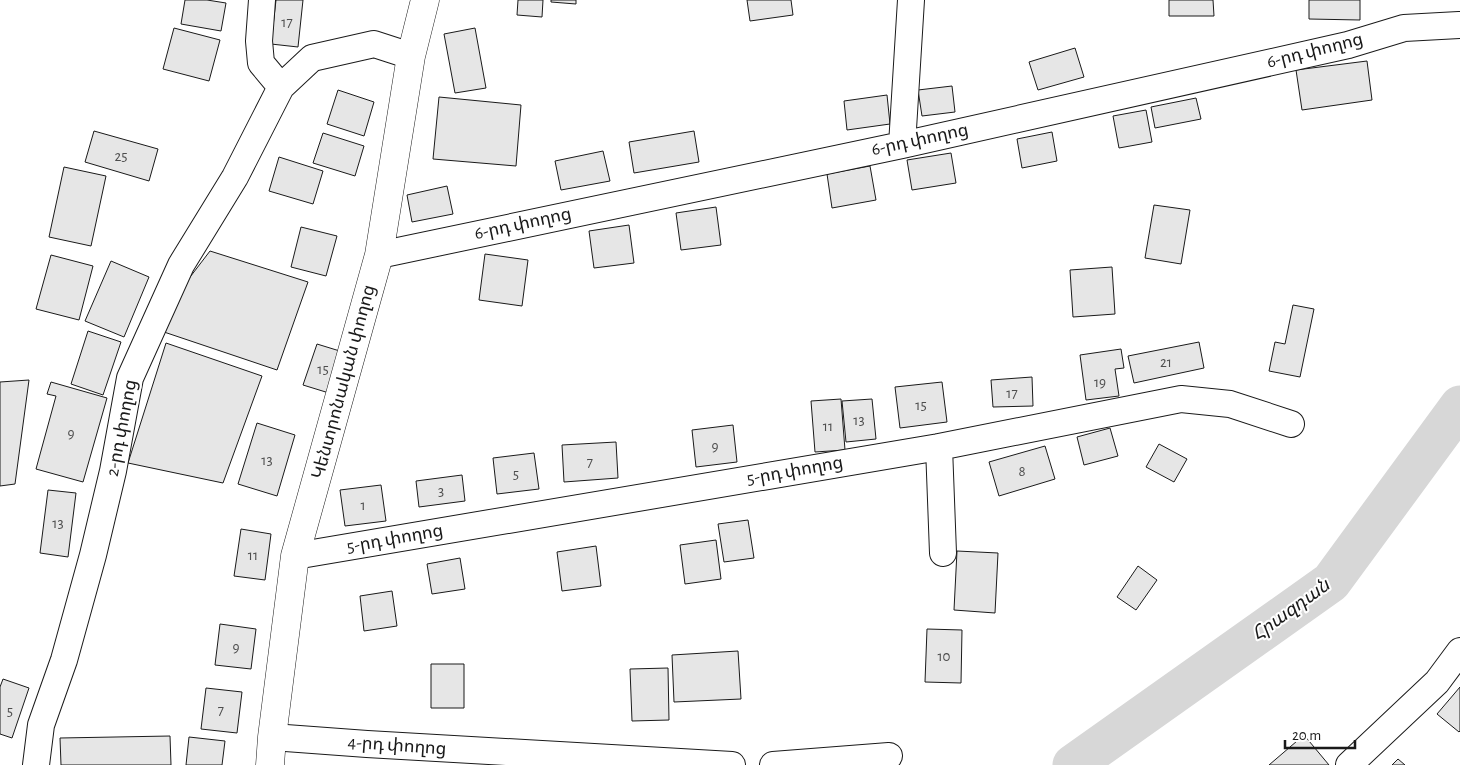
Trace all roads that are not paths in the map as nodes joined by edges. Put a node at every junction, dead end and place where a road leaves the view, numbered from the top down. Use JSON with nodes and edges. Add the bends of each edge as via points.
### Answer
{"nodes":[{"id":1,"x":262,"y":0,"type":"edge"},
{"id":2,"x":426,"y":0,"type":"edge"},
{"id":3,"x":911,"y":0,"type":"edge"},
{"id":4,"x":1459,"y":25,"type":"dead end"},
{"id":5,"x":411,"y":56,"type":"junction"},
{"id":6,"x":281,"y":87,"type":"junction"},
{"id":7,"x":902,"y":145,"type":"junction"},
{"id":8,"x":379,"y":254,"type":"junction"},
{"id":9,"x":1291,"y":424,"type":"dead end"},
{"id":10,"x":939,"y":447,"type":"junction"},
{"id":11,"x":943,"y":553,"type":"dead end"},
{"id":12,"x":295,"y":556,"type":"junction"},
{"id":13,"x":1460,"y":652,"type":"edge"},
{"id":14,"x":272,"y":737,"type":"junction"},
{"id":15,"x":889,"y":756,"type":"dead end"},
{"id":16,"x":36,"y":765,"type":"edge"},
{"id":17,"x":270,"y":765,"type":"edge"},
{"id":18,"x":732,"y":765,"type":"edge"},
{"id":19,"x":774,"y":765,"type":"edge"},
{"id":20,"x":1349,"y":765,"type":"edge"}],
"edges":[{"from":1,"to":6,"type":"street","via":[[261,63]]},
{"from":2,"to":5,"type":"main road","name":"Կենտրոնական փողոց"},
{"from":3,"to":7,"type":"street"},
{"from":4,"to":7,"type":"street","name":"6-րդ փողոց","via":[[1404,28],[1338,47]]},
{"from":5,"to":6,"type":"street","name":"2-րդ փողոց","via":[[374,44],[312,58]]},
{"from":5,"to":8,"type":"main road","name":"Կենտրոնական փողոց"},
{"from":6,"to":16,"type":"street","name":"2-րդ փողոց","via":[[235,177],[181,265],[130,378],[93,555],[64,660],[41,724]]},
{"from":7,"to":8,"type":"street","name":"6-րդ փողոց"},
{"from":8,"to":12,"type":"main road","name":"Կենտրոնական փողոց"},
{"from":9,"to":10,"type":"street","name":"5-րդ փողոց","via":[[1230,404],[1181,399]]},
{"from":10,"to":11,"type":"street"},
{"from":10,"to":12,"type":"street","name":"5-րդ փողոց"},
{"from":12,"to":14,"type":"main road","name":"Կենտրոնական փողոց"},
{"from":13,"to":20,"type":"street","via":[[1437,682]]},
{"from":14,"to":17,"type":"main road","name":"Կենտրոնական փողոց"},
{"from":14,"to":18,"type":"street","name":"4-րդ փողոց"},
{"from":15,"to":19,"type":"street"}]}
